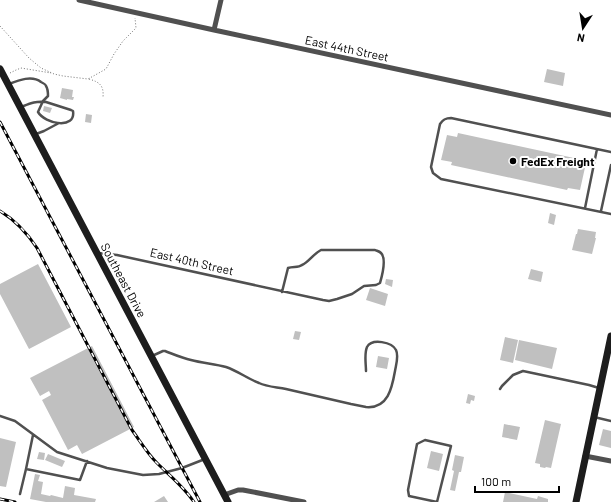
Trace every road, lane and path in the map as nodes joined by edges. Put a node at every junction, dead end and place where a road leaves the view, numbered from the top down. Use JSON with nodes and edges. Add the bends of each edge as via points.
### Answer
{"nodes":[{"id":1,"x":79,"y":0,"type":"edge"},
{"id":2,"x":221,"y":0,"type":"edge"},
{"id":3,"x":134,"y":12,"type":"junction"},
{"id":4,"x":0,"y":26,"type":"edge"},
{"id":5,"x":214,"y":30,"type":"junction"},
{"id":6,"x":0,"y":69,"type":"edge"},
{"id":7,"x":54,"y":74,"type":"junction"},
{"id":8,"x":4,"y":77,"type":"junction"},
{"id":9,"x":88,"y":79,"type":"junction"},
{"id":10,"x":8,"y":84,"type":"junction"},
{"id":11,"x":104,"y":97,"type":"dead end"},
{"id":12,"x":43,"y":101,"type":"junction"},
{"id":13,"x":20,"y":108,"type":"junction"},
{"id":14,"x":611,"y":115,"type":"edge"},
{"id":15,"x":59,"y":123,"type":"junction"},
{"id":16,"x":34,"y":134,"type":"junction"},
{"id":17,"x":597,"y":149,"type":"junction"},
{"id":18,"x":611,"y":152,"type":"edge"},
{"id":19,"x":611,"y":165,"type":"edge"},
{"id":20,"x":585,"y":208,"type":"junction"},
{"id":21,"x":601,"y":212,"type":"junction"},
{"id":22,"x":611,"y":214,"type":"edge"},
{"id":23,"x":97,"y":253,"type":"junction"},
{"id":24,"x":282,"y":292,"type":"junction"},
{"id":25,"x":611,"y":336,"type":"edge"},
{"id":26,"x":151,"y":356,"type":"junction"},
{"id":27,"x":366,"y":371,"type":"dead end"},
{"id":28,"x":600,"y":388,"type":"junction"},
{"id":29,"x":500,"y":389,"type":"dead end"},
{"id":30,"x":0,"y":416,"type":"edge"},
{"id":31,"x":594,"y":417,"type":"junction"},
{"id":32,"x":611,"y":421,"type":"edge"},
{"id":33,"x":33,"y":434,"type":"junction"},
{"id":34,"x":586,"y":456,"type":"junction"},
{"id":35,"x":205,"y":459,"type":"junction"},
{"id":36,"x":87,"y":461,"type":"junction"},
{"id":37,"x":611,"y":461,"type":"edge"},
{"id":38,"x":26,"y":468,"type":"junction"},
{"id":39,"x":20,"y":494,"type":"dead end"},
{"id":40,"x":224,"y":494,"type":"junction"},
{"id":41,"x":228,"y":502,"type":"edge"},
{"id":42,"x":304,"y":502,"type":"edge"},
{"id":43,"x":437,"y":502,"type":"edge"},
{"id":44,"x":576,"y":502,"type":"edge"}],
"edges":[{"from":1,"to":3,"type":"street","name":"East 44th Street"},
{"from":2,"to":5,"type":"street"},
{"from":3,"to":5,"type":"street","name":"East 44th Street"},
{"from":3,"to":9,"type":"path","via":[[136,28],[114,54],[106,69]]},
{"from":4,"to":7,"type":"path","via":[[29,58]]},
{"from":5,"to":14,"type":"street","name":"East 44th Street"},
{"from":6,"to":8,"type":"main road","name":"Southeast Drive"},
{"from":7,"to":8,"type":"path","via":[[21,68]]},
{"from":7,"to":9,"type":"path"},
{"from":8,"to":10,"type":"main road","name":"Southeast Drive"},
{"from":9,"to":11,"type":"path","via":[[102,86]]},
{"from":10,"to":12,"type":"lane","via":[[33,78],[39,80],[46,86],[48,96]]},
{"from":10,"to":13,"type":"main road","name":"Southeast Drive"},
{"from":12,"to":13,"type":"lane"},
{"from":12,"to":15,"type":"lane","via":[[38,112],[40,116]]},
{"from":12,"to":15,"type":"lane","via":[[73,111],[70,121]]},
{"from":13,"to":16,"type":"main road","name":"Southeast Drive"},
{"from":15,"to":16,"type":"lane"},
{"from":16,"to":23,"type":"main road","name":"Southeast Drive"},
{"from":17,"to":18,"type":"lane"},
{"from":17,"to":20,"type":"lane"},
{"from":17,"to":20,"type":"lane","via":[[446,118],[440,124],[431,167],[433,173],[441,179]]},
{"from":19,"to":21,"type":"lane"},
{"from":20,"to":21,"type":"lane"},
{"from":21,"to":22,"type":"lane"},
{"from":23,"to":24,"type":"lane","name":"East 40th Street","via":[[122,256]]},
{"from":23,"to":26,"type":"main road","name":"Southeast Drive"},
{"from":24,"to":24,"type":"lane","name":"East 40th Street","via":[[288,268],[302,265],[320,250],[375,250],[383,256],[380,283],[366,285],[352,294],[329,301]]},
{"from":25,"to":28,"type":"main road"},
{"from":26,"to":27,"type":"lane","via":[[165,351],[229,368],[261,384],[369,407],[382,403],[389,394],[397,355],[394,347],[380,342],[369,344],[366,348]]},
{"from":26,"to":35,"type":"main road","name":"Southeast Drive"},
{"from":28,"to":29,"type":"lane","via":[[523,372],[513,375]]},
{"from":28,"to":31,"type":"main road"},
{"from":30,"to":33,"type":"lane","via":[[15,421]]},
{"from":31,"to":32,"type":"lane"},
{"from":31,"to":34,"type":"main road"},
{"from":33,"to":36,"type":"lane","via":[[57,452]]},
{"from":33,"to":38,"type":"lane"},
{"from":34,"to":37,"type":"street"},
{"from":34,"to":44,"type":"main road"},
{"from":35,"to":36,"type":"lane","via":[[167,472],[143,475]]},
{"from":35,"to":40,"type":"main road","name":"Southeast Drive"},
{"from":36,"to":38,"type":"lane","via":[[80,480]]},
{"from":38,"to":39,"type":"lane"},
{"from":40,"to":41,"type":"main road","name":"Southeast Drive"},
{"from":40,"to":42,"type":"street","via":[[243,490]]},
{"from":43,"to":43,"type":"lane","via":[[409,496],[417,444],[425,440],[451,446]]}]}
